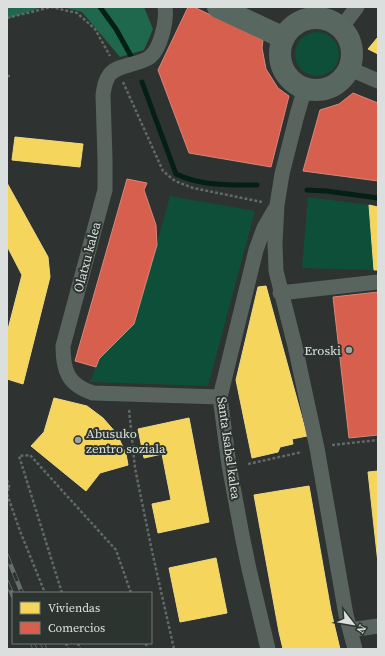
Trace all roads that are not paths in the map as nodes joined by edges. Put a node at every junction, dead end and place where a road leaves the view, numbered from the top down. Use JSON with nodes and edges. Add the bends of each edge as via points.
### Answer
{"nodes":[{"id":1,"x":218,"y":7,"type":"edge"},
{"id":2,"x":357,"y":7,"type":"edge"},
{"id":3,"x":167,"y":8,"type":"edge"},
{"id":4,"x":341,"y":28,"type":"junction"},
{"id":5,"x":284,"y":38,"type":"junction"},
{"id":6,"x":348,"y":68,"type":"junction"},
{"id":7,"x":378,"y":81,"type":"edge"},
{"id":8,"x":305,"y":88,"type":"junction"},
{"id":9,"x":277,"y":205,"type":"junction"},
{"id":10,"x":378,"y":282,"type":"edge"},
{"id":11,"x":280,"y":293,"type":"junction"},
{"id":12,"x":220,"y":397,"type":"junction"},
{"id":13,"x":378,"y":626,"type":"edge"},
{"id":14,"x":350,"y":630,"type":"junction"},
{"id":15,"x":268,"y":649,"type":"edge"},
{"id":16,"x":355,"y":649,"type":"edge"}],
"edges":[{"from":1,"to":5,"type":"street"},
{"from":2,"to":4,"type":"street"},
{"from":3,"to":12,"type":"street","name":"Olatxu kalea","via":[[163,31],[157,48],[150,57],[117,69],[107,79],[103,95],[104,190],[63,346],[64,366],[70,380],[93,393]]},
{"from":4,"to":5,"type":"street","via":[[332,21],[310,18],[299,22]]},
{"from":4,"to":6,"type":"street","via":[[351,47]]},
{"from":5,"to":8,"type":"street","via":[[280,50],[283,68],[294,82]]},
{"from":6,"to":7,"type":"street"},
{"from":6,"to":8,"type":"street","via":[[335,84],[315,90]]},
{"from":8,"to":9,"type":"street","name":"Santa Isabel kalea","via":[[282,174]]},
{"from":9,"to":11,"type":"street","name":"Santa Isabel kalea","via":[[275,243]]},
{"from":9,"to":12,"type":"street","name":"Santa Isabel kalea","via":[[264,228],[256,250]]},
{"from":10,"to":11,"type":"street"},
{"from":11,"to":14,"type":"street","name":"Santa Isabel kalea","via":[[295,346],[317,448]]},
{"from":12,"to":15,"type":"street","name":"Santa Isabel kalea","via":[[242,535]]},
{"from":13,"to":14,"type":"street"},
{"from":14,"to":16,"type":"street","name":"Santa Isabel kalea"}]}
